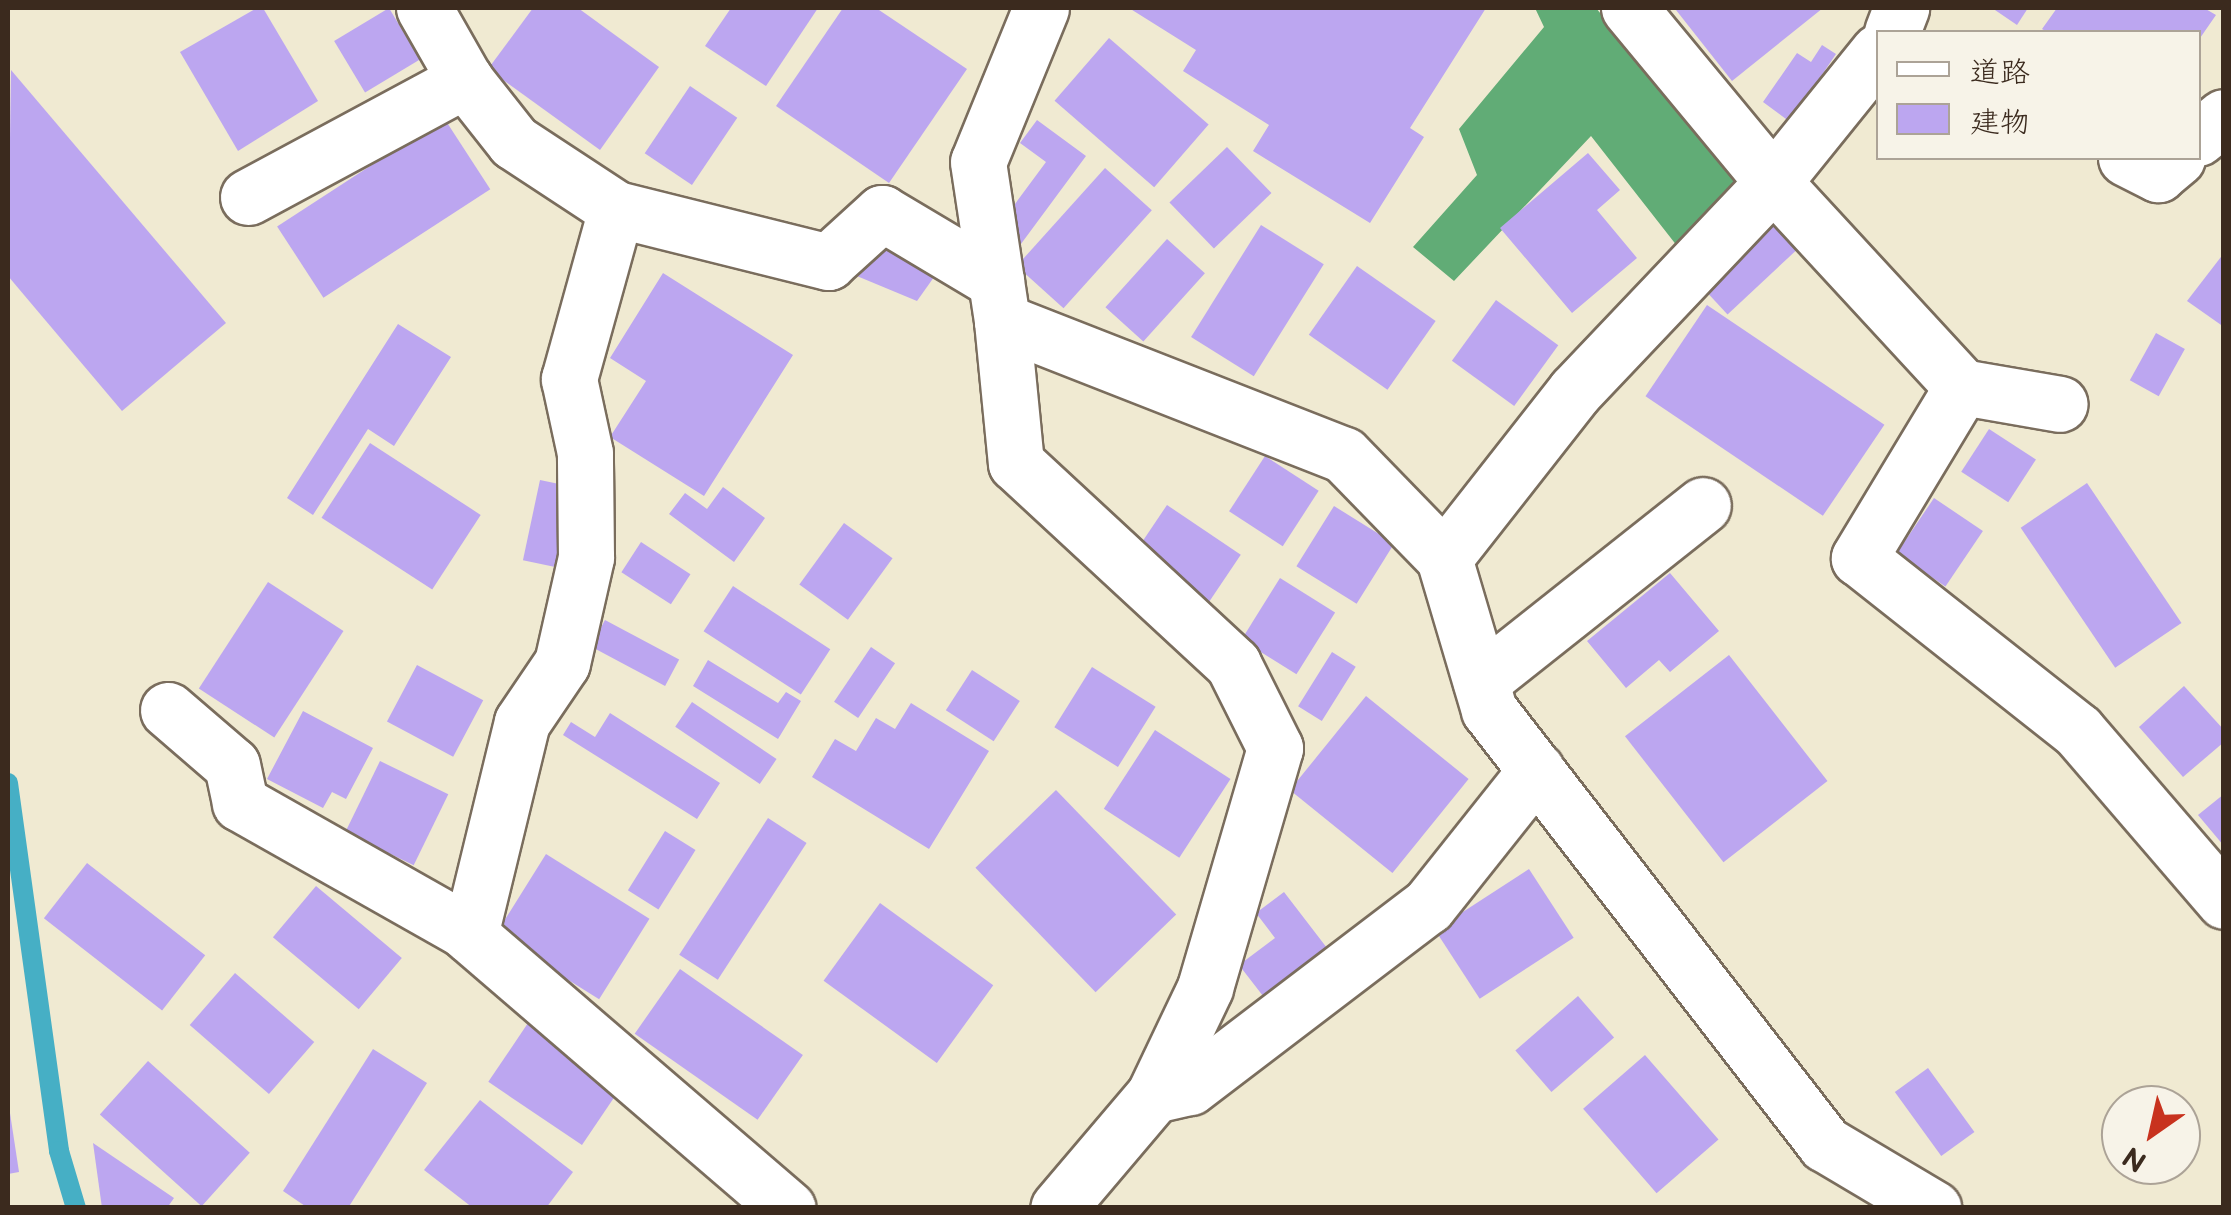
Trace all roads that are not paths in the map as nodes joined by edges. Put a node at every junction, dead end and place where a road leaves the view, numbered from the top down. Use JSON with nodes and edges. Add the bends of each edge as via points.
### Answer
{"nodes":[{"id":1,"x":424,"y":8,"type":"edge"},
{"id":2,"x":1041,"y":8,"type":"edge"},
{"id":3,"x":1628,"y":8,"type":"edge"},
{"id":4,"x":1876,"y":54,"type":"edge"},
{"id":5,"x":465,"y":80,"type":"junction"},
{"id":6,"x":2224,"y":116,"type":"edge"},
{"id":7,"x":2201,"y":135,"type":"edge"},
{"id":8,"x":2130,"y":160,"type":"edge"},
{"id":9,"x":2175,"y":160,"type":"edge"},
{"id":10,"x":1773,"y":182,"type":"junction"},
{"id":11,"x":248,"y":197,"type":"dead end"},
{"id":12,"x":616,"y":209,"type":"junction"},
{"id":13,"x":999,"y":301,"type":"junction"},
{"id":14,"x":1962,"y":388,"type":"junction"},
{"id":15,"x":2060,"y":404,"type":"dead end"},
{"id":16,"x":1703,"y":505,"type":"dead end"},
{"id":17,"x":1444,"y":558,"type":"junction"},
{"id":18,"x":1481,"y":681,"type":"junction"},
{"id":19,"x":168,"y":710,"type":"dead end"},
{"id":20,"x":1536,"y":770,"type":"junction"},
{"id":21,"x":2224,"y":902,"type":"edge"},
{"id":22,"x":470,"y":934,"type":"junction"},
{"id":23,"x":1154,"y":1094,"type":"junction"},
{"id":24,"x":787,"y":1208,"type":"edge"},
{"id":25,"x":1058,"y":1208,"type":"edge"},
{"id":26,"x":1934,"y":1208,"type":"edge"}],
"edges":[{"from":1,"to":5,"type":"street"},
{"from":2,"to":13,"type":"street","via":[[978,162]]},
{"from":3,"to":10,"type":"street"},
{"from":4,"to":10,"type":"street"},
{"from":5,"to":11,"type":"street"},
{"from":5,"to":12,"type":"street","via":[[514,142]]},
{"from":6,"to":7,"type":"street"},
{"from":8,"to":9,"type":"street","via":[[2158,174]]},
{"from":10,"to":14,"type":"street"},
{"from":10,"to":17,"type":"street","via":[[1575,390]]},
{"from":12,"to":13,"type":"street","via":[[828,262],[882,212]]},
{"from":12,"to":22,"type":"street","via":[[569,379],[584,453],[586,557],[562,664],[522,722]]},
{"from":13,"to":17,"type":"street","via":[[1344,456]]},
{"from":13,"to":23,"type":"street","via":[[1016,463],[1233,664],[1276,748],[1205,988]]},
{"from":14,"to":15,"type":"street"},
{"from":14,"to":21,"type":"street","via":[[1858,558],[2078,731]]},
{"from":16,"to":18,"type":"street"},
{"from":17,"to":18,"type":"street"},
{"from":18,"to":20,"type":"street","via":[[1489,710]]},
{"from":19,"to":22,"type":"street","via":[[232,765],[240,803]]},
{"from":20,"to":23,"type":"street","via":[[1428,906],[1190,1087]]},
{"from":20,"to":26,"type":"street","via":[[1824,1144]]},
{"from":22,"to":24,"type":"street"},
{"from":23,"to":25,"type":"street"}]}
